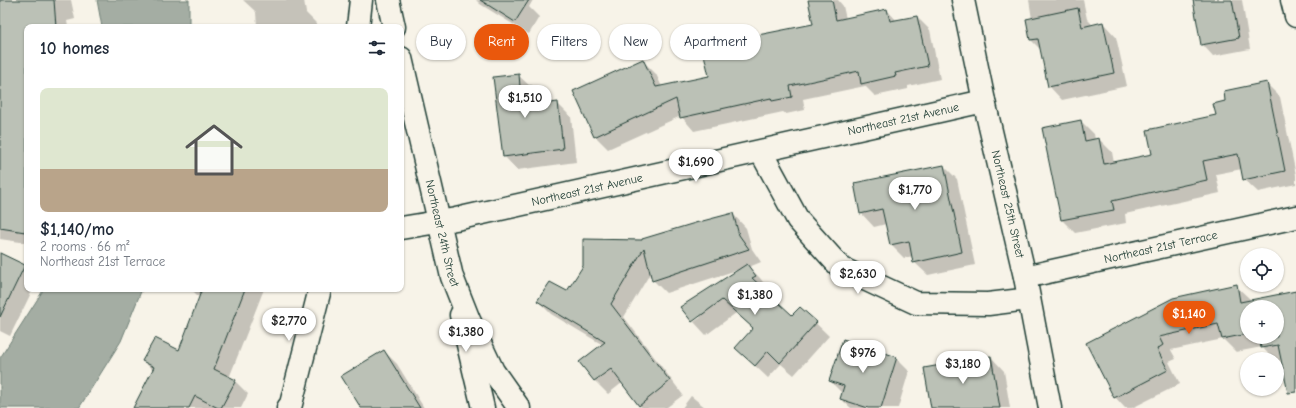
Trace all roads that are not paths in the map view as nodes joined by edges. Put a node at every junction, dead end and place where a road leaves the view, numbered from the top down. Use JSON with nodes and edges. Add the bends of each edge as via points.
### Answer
{"nodes":[{"id":1,"x":361,"y":0,"type":"edge"},
{"id":2,"x":388,"y":0,"type":"edge"},
{"id":3,"x":963,"y":0,"type":"edge"},
{"id":4,"x":1292,"y":0,"type":"edge"},
{"id":5,"x":1296,"y":16,"type":"edge"},
{"id":6,"x":358,"y":24,"type":"edge"},
{"id":7,"x":393,"y":24,"type":"edge"},
{"id":8,"x":404,"y":71,"type":"edge"},
{"id":9,"x":984,"y":101,"type":"junction"},
{"id":10,"x":760,"y":152,"type":"junction"},
{"id":11,"x":1296,"y":217,"type":"edge"},
{"id":12,"x":438,"y":222,"type":"junction"},
{"id":13,"x":404,"y":228,"type":"edge"},
{"id":14,"x":452,"y":277,"type":"junction"},
{"id":15,"x":1025,"y":277,"type":"junction"},
{"id":16,"x":319,"y":292,"type":"edge"},
{"id":17,"x":1029,"y":299,"type":"junction"},
{"id":18,"x":288,"y":408,"type":"edge"},
{"id":19,"x":483,"y":408,"type":"edge"},
{"id":20,"x":519,"y":408,"type":"edge"},
{"id":21,"x":1050,"y":408,"type":"edge"}],
"edges":[{"from":1,"to":6,"type":"street"},
{"from":2,"to":7,"type":"street"},
{"from":3,"to":9,"type":"street","name":"Northeast 25th Street"},
{"from":4,"to":5,"type":"street"},
{"from":8,"to":12,"type":"street","name":"Northeast 24th Street"},
{"from":9,"to":10,"type":"street","name":"Northeast 21st Avenue"},
{"from":9,"to":15,"type":"street","name":"Northeast 25th Street"},
{"from":10,"to":12,"type":"street","name":"Northeast 21st Avenue"},
{"from":10,"to":17,"type":"street","via":[[798,220],[841,268],[916,303],[988,304]]},
{"from":11,"to":15,"type":"street","name":"Northeast 21st Terrace"},
{"from":12,"to":13,"type":"street","name":"Northeast 21st Avenue"},
{"from":12,"to":14,"type":"street","name":"Northeast 24th Street"},
{"from":14,"to":19,"type":"street","name":"Northeast 24th Street"},
{"from":14,"to":20,"type":"street","via":[[493,371]]},
{"from":15,"to":17,"type":"street","name":"Northeast 25th Street"},
{"from":16,"to":18,"type":"street"},
{"from":17,"to":21,"type":"street","name":"Northeast 25th Street"}]}
